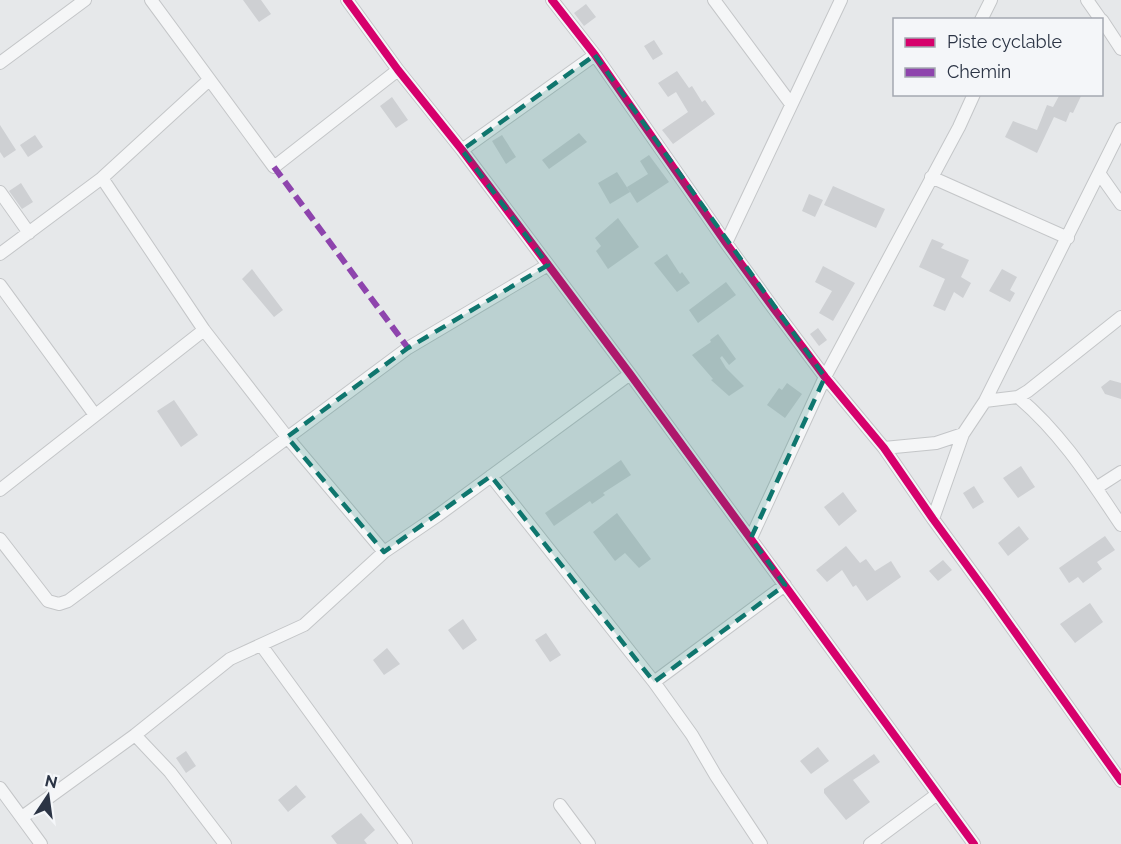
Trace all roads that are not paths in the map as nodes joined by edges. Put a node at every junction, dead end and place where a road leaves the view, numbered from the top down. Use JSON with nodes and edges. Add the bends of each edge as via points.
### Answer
{"nodes":[{"id":1,"x":85,"y":0,"type":"edge"},
{"id":2,"x":151,"y":0,"type":"edge"},
{"id":3,"x":347,"y":0,"type":"edge"},
{"id":4,"x":552,"y":0,"type":"edge"},
{"id":5,"x":714,"y":0,"type":"edge"},
{"id":6,"x":842,"y":0,"type":"edge"},
{"id":7,"x":991,"y":0,"type":"edge"},
{"id":8,"x":1087,"y":0,"type":"edge"},
{"id":9,"x":982,"y":18,"type":"edge"},
{"id":10,"x":1100,"y":18,"type":"edge"},
{"id":11,"x":1103,"y":23,"type":"edge"},
{"id":12,"x":1121,"y":49,"type":"edge"},
{"id":13,"x":595,"y":55,"type":"junction"},
{"id":14,"x":0,"y":63,"type":"edge"},
{"id":15,"x":398,"y":70,"type":"junction"},
{"id":16,"x":209,"y":80,"type":"junction"},
{"id":17,"x":973,"y":96,"type":"edge"},
{"id":18,"x":791,"y":104,"type":"junction"},
{"id":19,"x":1121,"y":129,"type":"edge"},
{"id":20,"x":462,"y":150,"type":"junction"},
{"id":21,"x":1099,"y":173,"type":"junction"},
{"id":22,"x":931,"y":177,"type":"junction"},
{"id":23,"x":102,"y":178,"type":"junction"},
{"id":24,"x":0,"y":192,"type":"edge"},
{"id":25,"x":1121,"y":204,"type":"edge"},
{"id":26,"x":29,"y":233,"type":"junction"},
{"id":27,"x":1068,"y":238,"type":"junction"},
{"id":28,"x":726,"y":243,"type":"junction"},
{"id":29,"x":0,"y":254,"type":"edge"},
{"id":30,"x":548,"y":265,"type":"junction"},
{"id":31,"x":0,"y":285,"type":"edge"},
{"id":32,"x":1121,"y":317,"type":"edge"},
{"id":33,"x":204,"y":330,"type":"junction"},
{"id":34,"x":630,"y":374,"type":"junction"},
{"id":35,"x":825,"y":377,"type":"junction"},
{"id":36,"x":1018,"y":397,"type":"junction"},
{"id":37,"x":985,"y":401,"type":"junction"},
{"id":38,"x":95,"y":415,"type":"junction"},
{"id":39,"x":963,"y":434,"type":"junction"},
{"id":40,"x":287,"y":437,"type":"junction"},
{"id":41,"x":884,"y":448,"type":"junction"},
{"id":42,"x":1121,"y":472,"type":"edge"},
{"id":43,"x":491,"y":476,"type":"junction"},
{"id":44,"x":1096,"y":488,"type":"junction"},
{"id":45,"x":0,"y":490,"type":"edge"},
{"id":46,"x":933,"y":519,"type":"junction"},
{"id":47,"x":1121,"y":525,"type":"edge"},
{"id":48,"x":0,"y":538,"type":"edge"},
{"id":49,"x":751,"y":538,"type":"junction"},
{"id":50,"x":384,"y":552,"type":"junction"},
{"id":51,"x":785,"y":585,"type":"junction"},
{"id":52,"x":261,"y":645,"type":"junction"},
{"id":53,"x":654,"y":682,"type":"junction"},
{"id":54,"x":135,"y":735,"type":"junction"},
{"id":55,"x":1121,"y":781,"type":"edge"},
{"id":56,"x":0,"y":788,"type":"edge"},
{"id":57,"x":936,"y":795,"type":"junction"},
{"id":58,"x":560,"y":805,"type":"dead end"},
{"id":59,"x":22,"y":817,"type":"junction"},
{"id":60,"x":399,"y":841,"type":"edge"},
{"id":61,"x":41,"y":844,"type":"edge"},
{"id":62,"x":225,"y":844,"type":"edge"},
{"id":63,"x":589,"y":844,"type":"edge"},
{"id":64,"x":761,"y":844,"type":"edge"},
{"id":65,"x":870,"y":844,"type":"edge"},
{"id":66,"x":974,"y":844,"type":"edge"}],
"edges":[{"from":1,"to":14,"type":"street"},
{"from":2,"to":16,"type":"street"},
{"from":3,"to":15,"type":"street"},
{"from":4,"to":13,"type":"street"},
{"from":5,"to":18,"type":"street"},
{"from":6,"to":18,"type":"street"},
{"from":7,"to":9,"type":"street"},
{"from":8,"to":10,"type":"street"},
{"from":11,"to":12,"type":"street"},
{"from":13,"to":20,"type":"street"},
{"from":13,"to":28,"type":"street"},
{"from":15,"to":16,"type":"street","via":[[274,167]]},
{"from":15,"to":20,"type":"street"},
{"from":16,"to":23,"type":"street"},
{"from":17,"to":22,"type":"street"},
{"from":18,"to":28,"type":"street"},
{"from":19,"to":21,"type":"street"},
{"from":20,"to":30,"type":"street"},
{"from":21,"to":25,"type":"street"},
{"from":21,"to":27,"type":"street"},
{"from":22,"to":27,"type":"street"},
{"from":22,"to":35,"type":"street"},
{"from":23,"to":26,"type":"street"},
{"from":23,"to":33,"type":"street"},
{"from":24,"to":26,"type":"street"},
{"from":26,"to":29,"type":"street"},
{"from":27,"to":37,"type":"street"},
{"from":28,"to":35,"type":"street"},
{"from":30,"to":34,"type":"street"},
{"from":30,"to":40,"type":"street","via":[[408,348]]},
{"from":31,"to":38,"type":"street"},
{"from":32,"to":36,"type":"street"},
{"from":33,"to":38,"type":"street"},
{"from":33,"to":40,"type":"street"},
{"from":34,"to":43,"type":"street"},
{"from":34,"to":49,"type":"street"},
{"from":35,"to":41,"type":"street"},
{"from":35,"to":49,"type":"street"},
{"from":36,"to":37,"type":"street"},
{"from":36,"to":44,"type":"street","via":[[1051,427]]},
{"from":37,"to":39,"type":"street"},
{"from":38,"to":45,"type":"street"},
{"from":39,"to":41,"type":"street","via":[[936,443]]},
{"from":39,"to":46,"type":"street"},
{"from":40,"to":48,"type":"street","via":[[68,602],[48,601]]},
{"from":40,"to":50,"type":"street"},
{"from":41,"to":46,"type":"street"},
{"from":42,"to":44,"type":"street"},
{"from":43,"to":50,"type":"street"},
{"from":43,"to":53,"type":"street"},
{"from":44,"to":47,"type":"street"},
{"from":46,"to":55,"type":"street"},
{"from":49,"to":51,"type":"street"},
{"from":50,"to":52,"type":"street","via":[[304,625]]},
{"from":51,"to":53,"type":"street"},
{"from":51,"to":57,"type":"street"},
{"from":52,"to":54,"type":"street","via":[[230,659]]},
{"from":52,"to":60,"type":"street"},
{"from":53,"to":64,"type":"street"},
{"from":54,"to":59,"type":"street"},
{"from":54,"to":62,"type":"street","via":[[170,772]]},
{"from":56,"to":59,"type":"street"},
{"from":57,"to":65,"type":"street"},
{"from":57,"to":66,"type":"street"},
{"from":58,"to":63,"type":"street"},
{"from":59,"to":61,"type":"street"}]}
